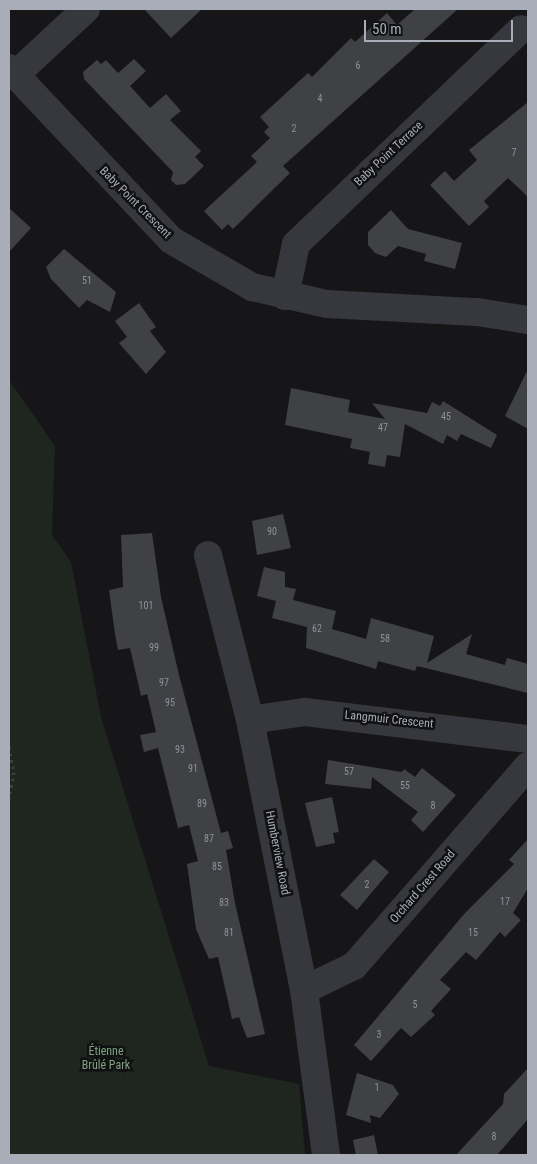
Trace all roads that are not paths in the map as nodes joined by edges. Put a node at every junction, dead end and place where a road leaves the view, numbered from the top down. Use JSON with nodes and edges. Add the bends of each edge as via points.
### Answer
{"nodes":[{"id":1,"x":86,"y":9,"type":"edge"},
{"id":2,"x":521,"y":29,"type":"dead end"},
{"id":3,"x":12,"y":71,"type":"edge"},
{"id":4,"x":285,"y":296,"type":"junction"},
{"id":5,"x":528,"y":320,"type":"edge"},
{"id":6,"x":208,"y":555,"type":"dead end"},
{"id":7,"x":250,"y":720,"type":"junction"},
{"id":8,"x":528,"y":739,"type":"edge"},
{"id":9,"x":528,"y":766,"type":"edge"},
{"id":10,"x":304,"y":990,"type":"junction"},
{"id":11,"x":326,"y":1155,"type":"edge"}],
"edges":[{"from":1,"to":3,"type":"street"},
{"from":2,"to":4,"type":"street","name":"Baby Point Terrace","via":[[296,244]]},
{"from":3,"to":4,"type":"street","name":"Baby Point Crescent","via":[[171,240],[252,287]]},
{"from":4,"to":5,"type":"street","name":"Baby Point Crescent","via":[[327,304],[477,312]]},
{"from":6,"to":7,"type":"street","name":"Humberview Road"},
{"from":7,"to":8,"type":"street","name":"Langmuir Crescent","via":[[305,712]]},
{"from":7,"to":10,"type":"street","name":"Humberview Road"},
{"from":9,"to":10,"type":"street","name":"Orchard Crest Road","via":[[354,966]]},
{"from":10,"to":11,"type":"street","name":"Humberview Road"}]}
